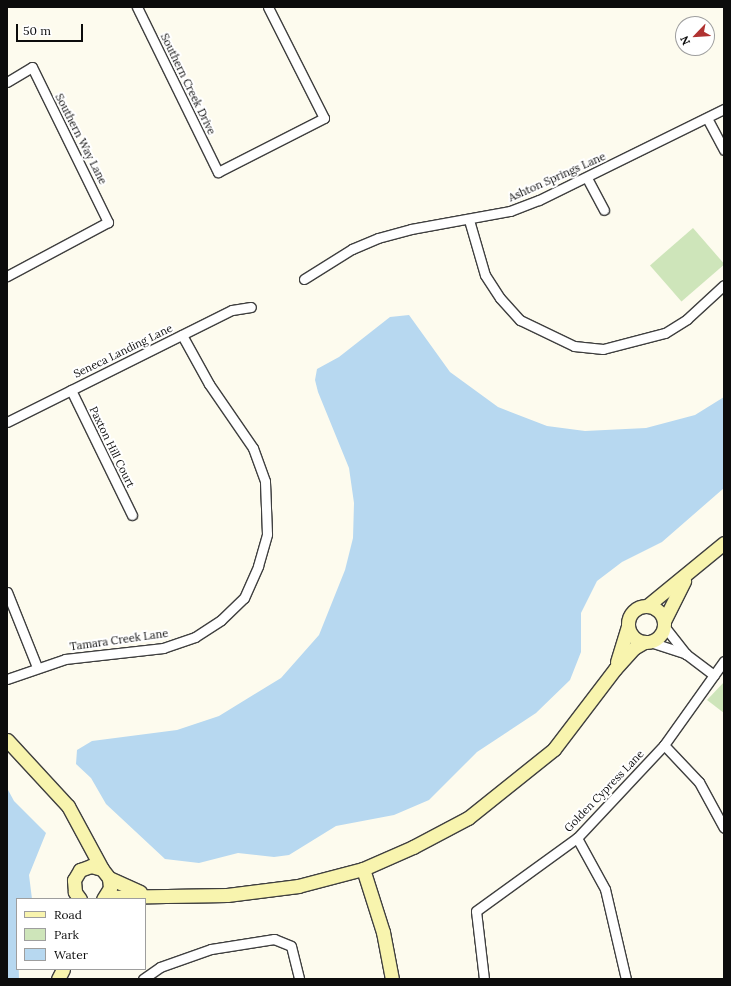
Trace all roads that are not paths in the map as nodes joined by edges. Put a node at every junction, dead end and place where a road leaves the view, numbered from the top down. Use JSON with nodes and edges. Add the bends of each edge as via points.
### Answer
{"nodes":[{"id":1,"x":137,"y":7,"type":"edge"},
{"id":2,"x":268,"y":7,"type":"edge"},
{"id":3,"x":7,"y":82,"type":"edge"},
{"id":4,"x":724,"y":109,"type":"edge"},
{"id":5,"x":707,"y":118,"type":"junction"},
{"id":6,"x":724,"y":150,"type":"edge"},
{"id":7,"x":587,"y":178,"type":"junction"},
{"id":8,"x":604,"y":210,"type":"dead end"},
{"id":9,"x":469,"y":220,"type":"junction"},
{"id":10,"x":7,"y":276,"type":"edge"},
{"id":11,"x":304,"y":278,"type":"dead end"},
{"id":12,"x":722,"y":291,"type":"edge"},
{"id":13,"x":251,"y":307,"type":"dead end"},
{"id":14,"x":182,"y":335,"type":"junction"},
{"id":15,"x":71,"y":390,"type":"junction"},
{"id":16,"x":7,"y":422,"type":"edge"},
{"id":17,"x":132,"y":515,"type":"dead end"},
{"id":18,"x":724,"y":543,"type":"edge"},
{"id":19,"x":688,"y":573,"type":"junction"},
{"id":20,"x":7,"y":592,"type":"edge"},
{"id":21,"x":647,"y":606,"type":"junction"},
{"id":22,"x":664,"y":623,"type":"junction"},
{"id":23,"x":628,"y":626,"type":"junction"},
{"id":24,"x":647,"y":642,"type":"junction"},
{"id":25,"x":686,"y":654,"type":"junction"},
{"id":26,"x":724,"y":661,"type":"edge"},
{"id":27,"x":37,"y":667,"type":"junction"},
{"id":28,"x":615,"y":669,"type":"junction"},
{"id":29,"x":714,"y":675,"type":"junction"},
{"id":30,"x":7,"y":679,"type":"edge"},
{"id":31,"x":7,"y":740,"type":"edge"},
{"id":32,"x":664,"y":745,"type":"junction"},
{"id":33,"x":724,"y":828,"type":"edge"},
{"id":34,"x":81,"y":831,"type":"junction"},
{"id":35,"x":577,"y":838,"type":"junction"},
{"id":36,"x":363,"y":869,"type":"junction"},
{"id":37,"x":80,"y":870,"type":"junction"},
{"id":38,"x":106,"y":873,"type":"junction"},
{"id":39,"x":146,"y":894,"type":"junction"},
{"id":40,"x":79,"y":898,"type":"edge"},
{"id":41,"x":105,"y":898,"type":"edge"},
{"id":42,"x":62,"y":970,"type":"edge"},
{"id":43,"x":58,"y":979,"type":"edge"},
{"id":44,"x":143,"y":979,"type":"edge"},
{"id":45,"x":300,"y":979,"type":"edge"},
{"id":46,"x":392,"y":979,"type":"edge"},
{"id":47,"x":484,"y":979,"type":"edge"},
{"id":48,"x":626,"y":979,"type":"edge"}],
"edges":[{"from":1,"to":2,"type":"street","name":"Southern Creek Drive","via":[[218,172],[324,118]]},
{"from":3,"to":10,"type":"street","name":"Southern Way Lane","via":[[32,67],[108,222]]},
{"from":4,"to":5,"type":"street","name":"Ashton Springs Lane"},
{"from":5,"to":6,"type":"street"},
{"from":5,"to":7,"type":"street","name":"Ashton Springs Lane"},
{"from":7,"to":8,"type":"street"},
{"from":7,"to":9,"type":"street","name":"Ashton Springs Lane","via":[[510,211]]},
{"from":9,"to":11,"type":"street","name":"Ashton Springs Lane","via":[[411,228],[378,238],[352,249]]},
{"from":9,"to":12,"type":"street","via":[[485,275],[500,298],[520,320],[574,346],[603,349],[665,334]]},
{"from":13,"to":14,"type":"street","name":"Seneca Landing Lane","via":[[232,310]]},
{"from":14,"to":15,"type":"street","name":"Seneca Landing Lane"},
{"from":14,"to":27,"type":"street","name":"Tamara Creek Lane","via":[[208,384],[260,463],[268,508],[267,534],[258,566],[244,598],[222,620],[195,637],[163,648],[65,659]]},
{"from":15,"to":16,"type":"street","name":"Seneca Landing Lane"},
{"from":15,"to":17,"type":"street","name":"Paxton Hill Court"},
{"from":18,"to":19,"type":"street"},
{"from":19,"to":21,"type":"street"},
{"from":19,"to":22,"type":"street"},
{"from":20,"to":27,"type":"street"},
{"from":21,"to":22,"type":"street","via":[[659,611]]},
{"from":21,"to":23,"type":"street","via":[[635,610]]},
{"from":22,"to":24,"type":"street","via":[[660,636]]},
{"from":22,"to":25,"type":"street"},
{"from":23,"to":24,"type":"street","via":[[634,638]]},
{"from":23,"to":28,"type":"street"},
{"from":24,"to":25,"type":"street"},
{"from":24,"to":28,"type":"street","via":[[634,648]]},
{"from":25,"to":29,"type":"street"},
{"from":26,"to":29,"type":"street","name":"Golden Cypress Lane"},
{"from":27,"to":30,"type":"street","name":"Tamara Creek Lane"},
{"from":28,"to":36,"type":"street","via":[[554,749],[520,779],[468,818]]},
{"from":29,"to":32,"type":"street","name":"Golden Cypress Lane"},
{"from":31,"to":34,"type":"street","via":[[57,791]]},
{"from":32,"to":33,"type":"street","via":[[699,782]]},
{"from":32,"to":35,"type":"street","name":"Golden Cypress Lane"},
{"from":34,"to":37,"type":"street","via":[[83,856]]},
{"from":34,"to":38,"type":"street"},
{"from":35,"to":47,"type":"street","name":"Golden Cypress Lane","via":[[476,911]]},
{"from":35,"to":48,"type":"street","via":[[605,888]]},
{"from":36,"to":39,"type":"street","via":[[227,896]]},
{"from":36,"to":46,"type":"street","via":[[383,932]]},
{"from":37,"to":38,"type":"street","via":[[91,866]]},
{"from":37,"to":40,"type":"street","via":[[73,886]]},
{"from":38,"to":39,"type":"street"},
{"from":38,"to":41,"type":"street"},
{"from":39,"to":41,"type":"street"},
{"from":42,"to":43,"type":"street"},
{"from":44,"to":45,"type":"street","via":[[160,967],[211,949],[274,939],[285,941],[296,958]]}]}
